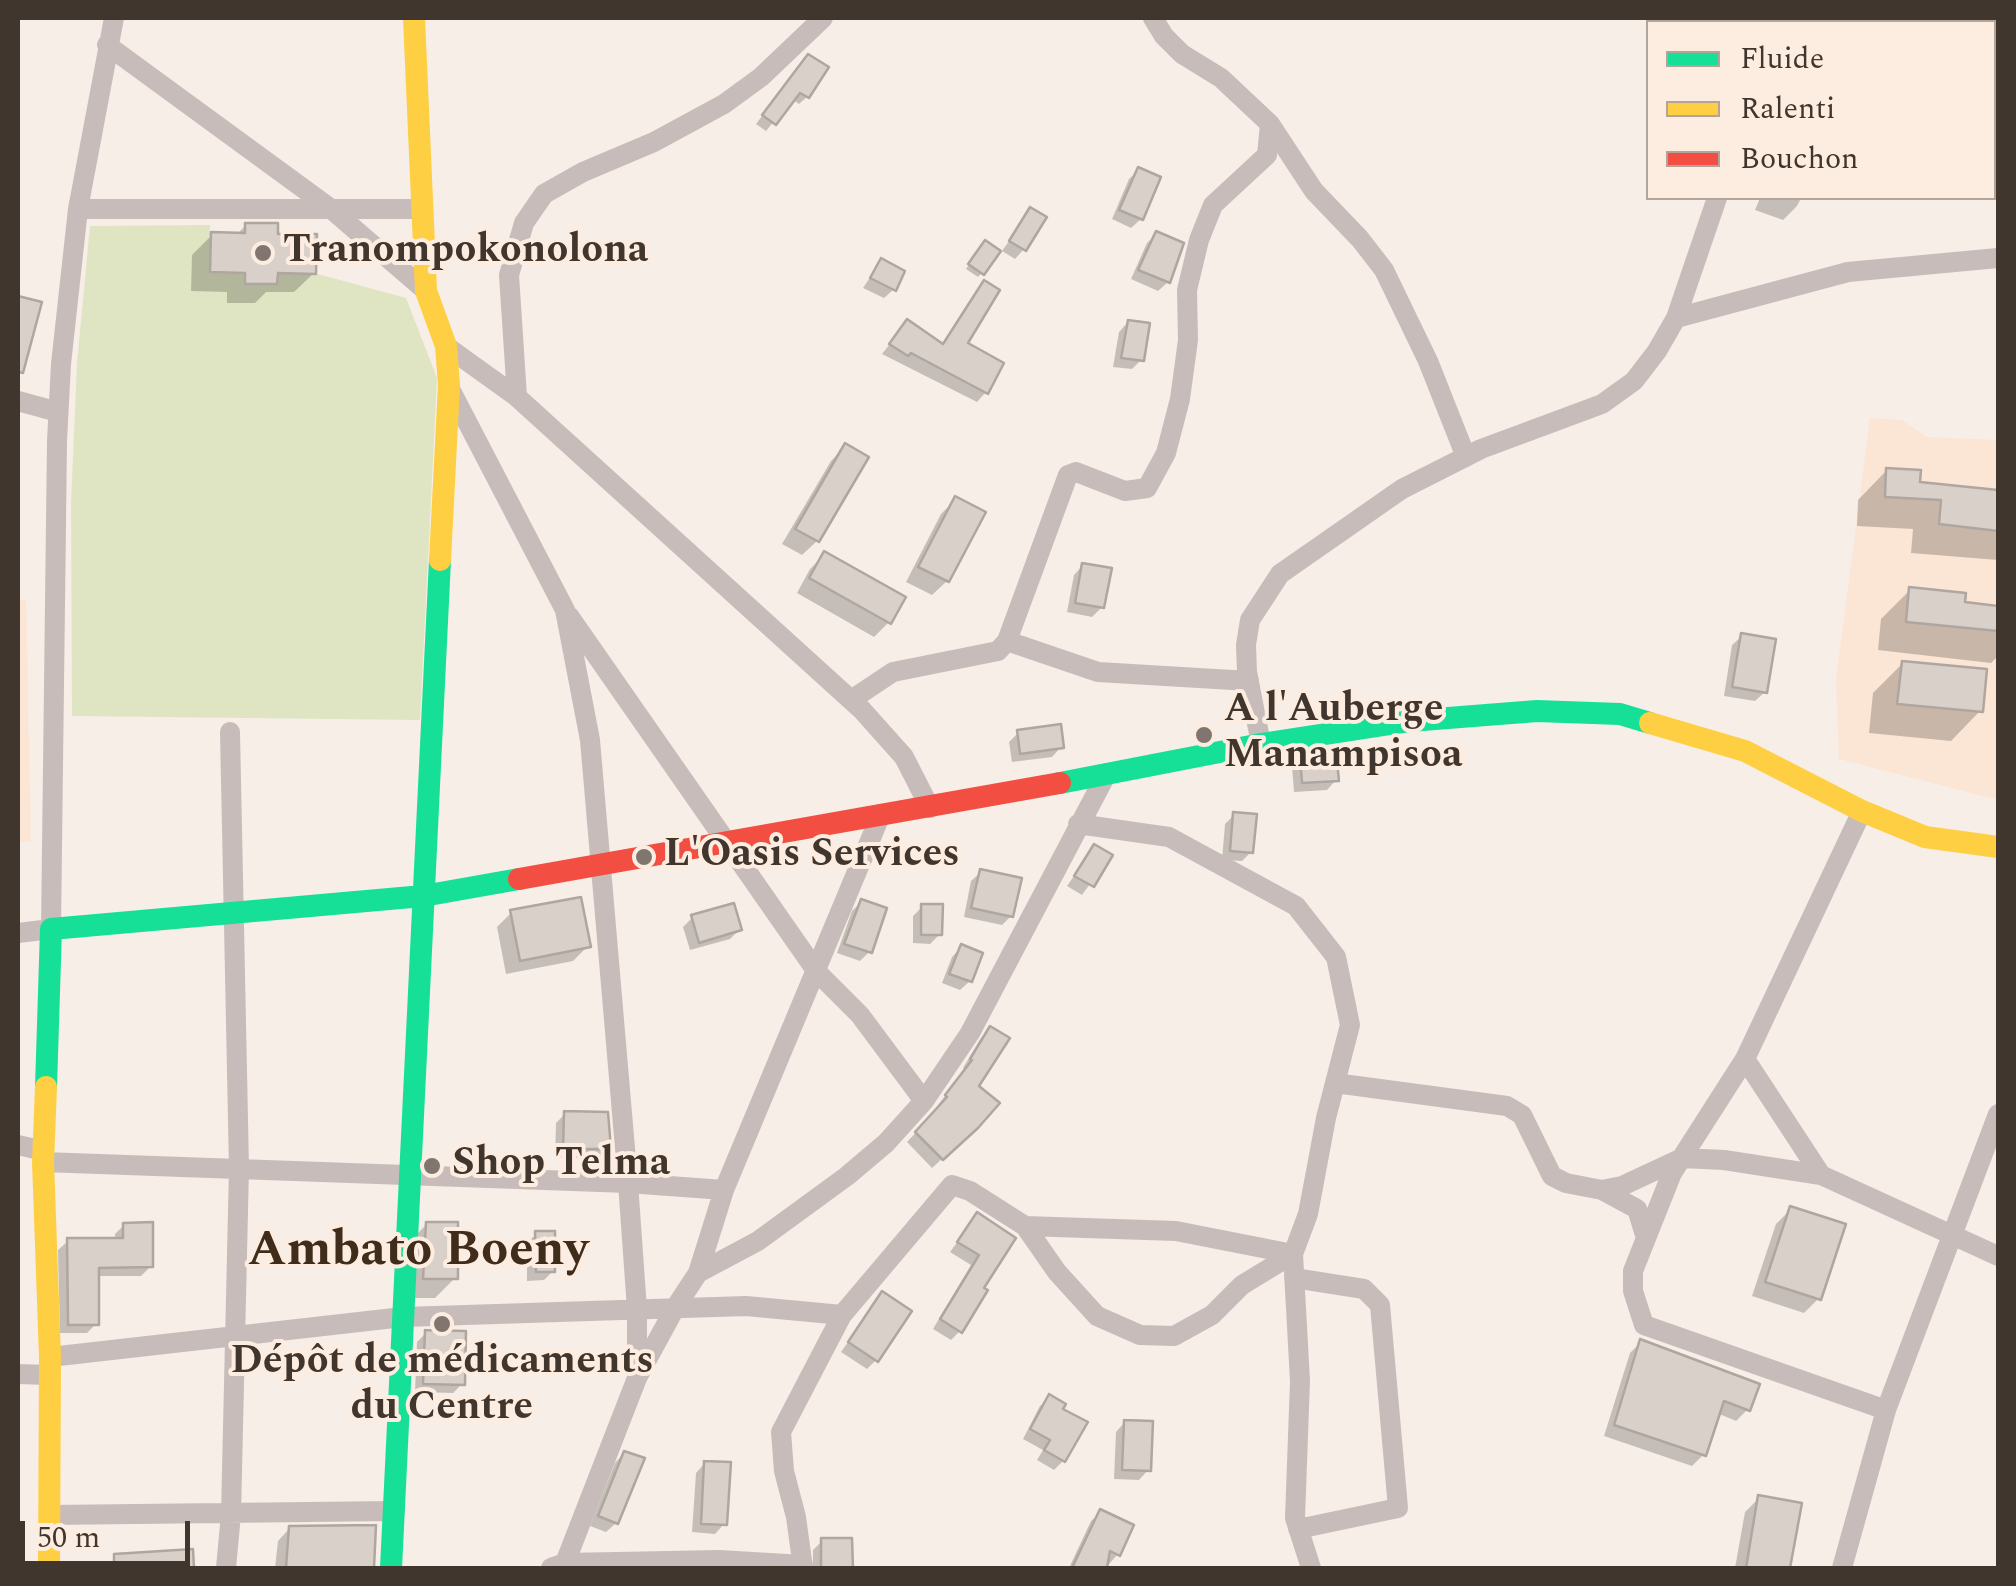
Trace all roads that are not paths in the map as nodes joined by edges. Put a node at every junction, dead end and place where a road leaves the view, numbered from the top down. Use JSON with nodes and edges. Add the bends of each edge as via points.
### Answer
{"nodes":[{"id":1,"x":114,"y":18,"type":"edge"},
{"id":2,"x":414,"y":18,"type":"edge"},
{"id":3,"x":823,"y":18,"type":"edge"},
{"id":4,"x":1153,"y":18,"type":"edge"},
{"id":5,"x":107,"y":45,"type":"junction"},
{"id":6,"x":1270,"y":124,"type":"junction"},
{"id":7,"x":1716,"y":200,"type":"edge"},
{"id":8,"x":330,"y":208,"type":"junction"},
{"id":9,"x":78,"y":209,"type":"junction"},
{"id":10,"x":422,"y":210,"type":"junction"},
{"id":11,"x":1998,"y":258,"type":"edge"},
{"id":12,"x":426,"y":292,"type":"junction"},
{"id":13,"x":1676,"y":318,"type":"junction"},
{"id":14,"x":446,"y":346,"type":"junction"},
{"id":15,"x":448,"y":385,"type":"junction"},
{"id":16,"x":518,"y":397,"type":"junction"},
{"id":17,"x":18,"y":401,"type":"edge"},
{"id":18,"x":58,"y":412,"type":"junction"},
{"id":19,"x":1466,"y":456,"type":"junction"},
{"id":20,"x":565,"y":610,"type":"junction"},
{"id":21,"x":1007,"y":640,"type":"junction"},
{"id":22,"x":1248,"y":681,"type":"junction"},
{"id":23,"x":851,"y":700,"type":"junction"},
{"id":24,"x":230,"y":732,"type":"dead end"},
{"id":25,"x":1261,"y":744,"type":"junction"},
{"id":26,"x":1107,"y":773,"type":"junction"},
{"id":27,"x":930,"y":808,"type":"junction"},
{"id":28,"x":1862,"y":811,"type":"junction"},
{"id":29,"x":882,"y":814,"type":"junction"},
{"id":30,"x":1078,"y":824,"type":"junction"},
{"id":31,"x":727,"y":845,"type":"junction"},
{"id":32,"x":1998,"y":847,"type":"edge"},
{"id":33,"x":600,"y":866,"type":"junction"},
{"id":34,"x":424,"y":896,"type":"junction"},
{"id":35,"x":236,"y":915,"type":"junction"},
{"id":36,"x":51,"y":929,"type":"junction"},
{"id":37,"x":18,"y":933,"type":"edge"},
{"id":38,"x":817,"y":972,"type":"junction"},
{"id":39,"x":1744,"y":1058,"type":"junction"},
{"id":40,"x":1336,"y":1083,"type":"junction"},
{"id":41,"x":924,"y":1100,"type":"junction"},
{"id":42,"x":1998,"y":1114,"type":"edge"},
{"id":43,"x":18,"y":1145,"type":"edge"},
{"id":44,"x":44,"y":1156,"type":"junction"},
{"id":45,"x":1682,"y":1158,"type":"junction"},
{"id":46,"x":239,"y":1168,"type":"junction"},
{"id":47,"x":1822,"y":1175,"type":"junction"},
{"id":48,"x":408,"y":1176,"type":"junction"},
{"id":49,"x":628,"y":1183,"type":"junction"},
{"id":50,"x":724,"y":1190,"type":"junction"},
{"id":51,"x":1602,"y":1190,"type":"junction"},
{"id":52,"x":1025,"y":1226,"type":"junction"},
{"id":53,"x":1951,"y":1234,"type":"junction"},
{"id":54,"x":1646,"y":1238,"type":"junction"},
{"id":55,"x":1293,"y":1254,"type":"junction"},
{"id":56,"x":1998,"y":1256,"type":"edge"},
{"id":57,"x":698,"y":1273,"type":"junction"},
{"id":58,"x":1294,"y":1278,"type":"junction"},
{"id":59,"x":675,"y":1308,"type":"junction"},
{"id":60,"x":637,"y":1309,"type":"junction"},
{"id":61,"x":842,"y":1315,"type":"junction"},
{"id":62,"x":402,"y":1317,"type":"junction"},
{"id":63,"x":236,"y":1336,"type":"junction"},
{"id":64,"x":49,"y":1366,"type":"junction"},
{"id":65,"x":18,"y":1374,"type":"edge"},
{"id":66,"x":638,"y":1378,"type":"junction"},
{"id":67,"x":1886,"y":1410,"type":"junction"},
{"id":68,"x":395,"y":1511,"type":"junction"},
{"id":69,"x":231,"y":1514,"type":"junction"},
{"id":70,"x":49,"y":1515,"type":"junction"},
{"id":71,"x":1298,"y":1530,"type":"junction"},
{"id":72,"x":558,"y":1566,"type":"edge"},
{"id":73,"x":636,"y":1566,"type":"edge"},
{"id":74,"x":803,"y":1566,"type":"edge"},
{"id":75,"x":48,"y":1568,"type":"edge"},
{"id":76,"x":226,"y":1568,"type":"edge"},
{"id":77,"x":392,"y":1568,"type":"edge"},
{"id":78,"x":1310,"y":1568,"type":"edge"},
{"id":79,"x":1842,"y":1568,"type":"edge"}],
"edges":[{"from":1,"to":5,"type":"street"},
{"from":2,"to":10,"type":"street"},
{"from":3,"to":16,"type":"street","via":[[724,104],[544,194],[524,223],[510,275]]},
{"from":4,"to":6,"type":"street","via":[[1182,54],[1221,78]]},
{"from":5,"to":8,"type":"street"},
{"from":5,"to":9,"type":"street"},
{"from":6,"to":19,"type":"street","via":[[1314,190],[1384,270]]},
{"from":6,"to":21,"type":"street","via":[[1267,155],[1213,205],[1199,240],[1187,290],[1180,399],[1166,453],[1147,488],[1124,490],[1076,472],[1068,476]]},
{"from":7,"to":13,"type":"street"},
{"from":8,"to":9,"type":"street"},
{"from":8,"to":10,"type":"street"},
{"from":8,"to":12,"type":"street"},
{"from":9,"to":18,"type":"street"},
{"from":10,"to":12,"type":"street"},
{"from":11,"to":13,"type":"street","via":[[1848,272]]},
{"from":12,"to":14,"type":"street"},
{"from":13,"to":19,"type":"street","via":[[1634,381],[1602,404]]},
{"from":14,"to":15,"type":"street"},
{"from":14,"to":16,"type":"street"},
{"from":15,"to":20,"type":"street"},
{"from":15,"to":34,"type":"street"},
{"from":16,"to":23,"type":"street"},
{"from":17,"to":18,"type":"street"},
{"from":18,"to":36,"type":"street"},
{"from":19,"to":22,"type":"street","via":[[1402,489],[1280,574],[1250,620]]},
{"from":20,"to":31,"type":"street"},
{"from":20,"to":33,"type":"street","via":[[590,740]]},
{"from":21,"to":22,"type":"street","via":[[1098,672]]},
{"from":21,"to":23,"type":"street","via":[[998,651],[893,672]]},
{"from":22,"to":25,"type":"street"},
{"from":23,"to":27,"type":"street","via":[[904,757]]},
{"from":24,"to":35,"type":"street"},
{"from":25,"to":26,"type":"street"},
{"from":25,"to":28,"type":"street","via":[[1519,712],[1620,714],[1745,751]]},
{"from":26,"to":27,"type":"street"},
{"from":26,"to":30,"type":"street"},
{"from":27,"to":29,"type":"street"},
{"from":28,"to":32,"type":"street","via":[[1925,837]]},
{"from":28,"to":39,"type":"street"},
{"from":29,"to":31,"type":"street"},
{"from":29,"to":38,"type":"street"},
{"from":30,"to":40,"type":"street","via":[[1169,837],[1296,906],[1336,956],[1350,1025]]},
{"from":30,"to":41,"type":"street","via":[[970,1032]]},
{"from":31,"to":33,"type":"street"},
{"from":31,"to":38,"type":"street"},
{"from":33,"to":34,"type":"street"},
{"from":33,"to":49,"type":"street"},
{"from":34,"to":35,"type":"street"},
{"from":34,"to":48,"type":"street"},
{"from":35,"to":36,"type":"street"},
{"from":35,"to":46,"type":"street"},
{"from":36,"to":37,"type":"street"},
{"from":36,"to":44,"type":"street"},
{"from":38,"to":41,"type":"street","via":[[860,1015]]},
{"from":38,"to":50,"type":"street"},
{"from":39,"to":45,"type":"street"},
{"from":39,"to":47,"type":"street"},
{"from":40,"to":51,"type":"street","via":[[1507,1106],[1522,1115],[1552,1176]]},
{"from":40,"to":55,"type":"street"},
{"from":41,"to":57,"type":"street","via":[[847,1176],[758,1241]]},
{"from":42,"to":53,"type":"street"},
{"from":43,"to":44,"type":"street"},
{"from":44,"to":46,"type":"street"},
{"from":44,"to":64,"type":"street"},
{"from":45,"to":47,"type":"street"},
{"from":45,"to":51,"type":"street"},
{"from":45,"to":54,"type":"street"},
{"from":46,"to":48,"type":"street"},
{"from":46,"to":63,"type":"street"},
{"from":47,"to":53,"type":"street"},
{"from":48,"to":49,"type":"street"},
{"from":48,"to":62,"type":"street"},
{"from":49,"to":50,"type":"street"},
{"from":49,"to":60,"type":"street"},
{"from":50,"to":57,"type":"street"},
{"from":51,"to":54,"type":"street","via":[[1637,1209]]},
{"from":52,"to":55,"type":"street","via":[[1176,1231]]},
{"from":52,"to":55,"type":"street","via":[[1097,1316],[1140,1335],[1174,1336]]},
{"from":52,"to":61,"type":"street","via":[[952,1185]]},
{"from":53,"to":56,"type":"street"},
{"from":53,"to":67,"type":"street"},
{"from":54,"to":67,"type":"street","via":[[1633,1270],[1644,1325]]},
{"from":55,"to":58,"type":"street"},
{"from":57,"to":59,"type":"street"},
{"from":58,"to":71,"type":"street"},
{"from":58,"to":71,"type":"street","via":[[1364,1290],[1380,1304],[1398,1508]]},
{"from":59,"to":60,"type":"street"},
{"from":59,"to":61,"type":"street"},
{"from":59,"to":66,"type":"street"},
{"from":60,"to":62,"type":"street"},
{"from":60,"to":66,"type":"street"},
{"from":61,"to":74,"type":"street","via":[[782,1432]]},
{"from":62,"to":63,"type":"street"},
{"from":62,"to":68,"type":"street"},
{"from":63,"to":64,"type":"street"},
{"from":63,"to":69,"type":"street"},
{"from":64,"to":65,"type":"street"},
{"from":64,"to":70,"type":"street"},
{"from":66,"to":72,"type":"street"},
{"from":67,"to":79,"type":"street"},
{"from":68,"to":69,"type":"street"},
{"from":68,"to":77,"type":"street"},
{"from":69,"to":70,"type":"street"},
{"from":69,"to":76,"type":"street"},
{"from":70,"to":75,"type":"street"},
{"from":71,"to":78,"type":"street"},
{"from":72,"to":73,"type":"street"},
{"from":73,"to":74,"type":"street","via":[[720,1560]]}]}
